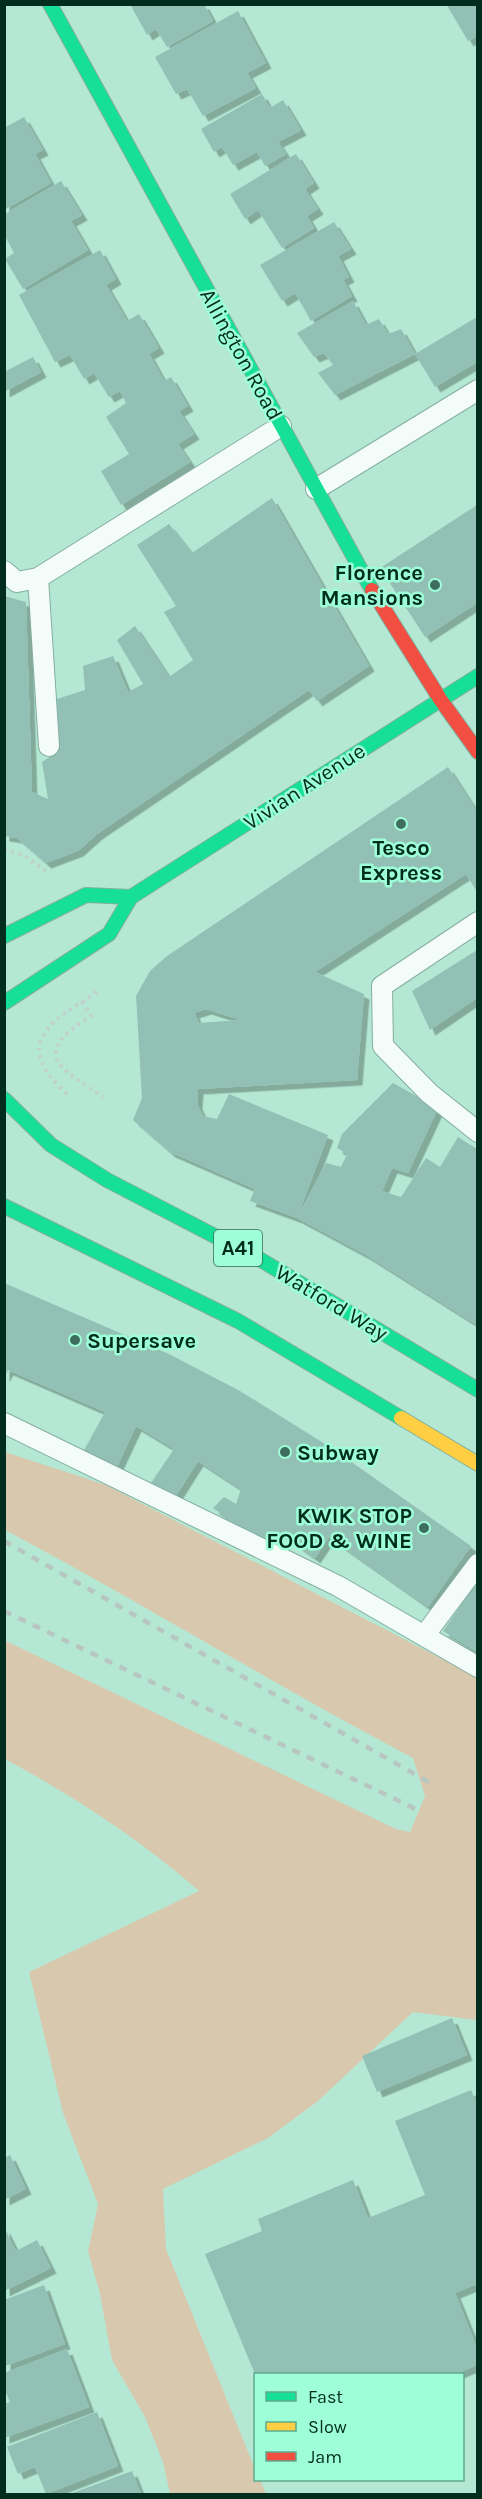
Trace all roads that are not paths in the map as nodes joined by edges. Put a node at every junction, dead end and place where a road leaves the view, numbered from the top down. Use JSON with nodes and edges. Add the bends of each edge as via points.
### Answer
{"nodes":[{"id":1,"x":50,"y":4,"type":"edge"},
{"id":2,"x":477,"y":390,"type":"edge"},
{"id":3,"x":281,"y":426,"type":"junction"},
{"id":4,"x":316,"y":489,"type":"junction"},
{"id":5,"x":4,"y":572,"type":"edge"},
{"id":6,"x":39,"y":578,"type":"junction"},
{"id":7,"x":477,"y":676,"type":"edge"},
{"id":8,"x":440,"y":699,"type":"junction"},
{"id":9,"x":49,"y":746,"type":"dead end"},
{"id":10,"x":477,"y":752,"type":"edge"},
{"id":11,"x":131,"y":897,"type":"junction"},
{"id":12,"x":477,"y":922,"type":"edge"},
{"id":13,"x":4,"y":936,"type":"edge"},
{"id":14,"x":4,"y":1003,"type":"edge"},
{"id":15,"x":4,"y":1100,"type":"edge"},
{"id":16,"x":477,"y":1132,"type":"edge"},
{"id":17,"x":16,"y":1197,"type":"dead end"},
{"id":18,"x":4,"y":1206,"type":"edge"},
{"id":19,"x":34,"y":1221,"type":"junction"},
{"id":20,"x":477,"y":1390,"type":"edge"},
{"id":21,"x":4,"y":1423,"type":"edge"},
{"id":22,"x":477,"y":1464,"type":"edge"},
{"id":23,"x":477,"y":1564,"type":"edge"},
{"id":24,"x":424,"y":1636,"type":"junction"},
{"id":25,"x":477,"y":1667,"type":"edge"}],
"edges":[{"from":1,"to":3,"type":"main road","name":"Allington Road"},
{"from":2,"to":4,"type":"lane"},
{"from":3,"to":4,"type":"main road","name":"Allington Road"},
{"from":3,"to":6,"type":"lane"},
{"from":4,"to":8,"type":"main road","name":"Allington Road","via":[[359,568]]},
{"from":5,"to":6,"type":"lane","via":[[17,582]]},
{"from":6,"to":9,"type":"lane"},
{"from":7,"to":8,"type":"main road","name":"Vivian Avenue"},
{"from":8,"to":10,"type":"main road","name":"Allington Road"},
{"from":8,"to":11,"type":"main road","name":"Vivian Avenue"},
{"from":11,"to":13,"type":"main road","via":[[86,895]]},
{"from":11,"to":14,"type":"main road","name":"Vivian Avenue","via":[[109,934]]},
{"from":12,"to":16,"type":"lane","via":[[382,986],[383,1046],[429,1093]]},
{"from":15,"to":20,"type":"main road","name":"Watford Way","number":"A41","via":[[51,1145],[107,1180],[261,1260]]},
{"from":17,"to":19,"type":"main road"},
{"from":18,"to":19,"type":"main road"},
{"from":19,"to":22,"type":"main road","via":[[238,1321]]},
{"from":21,"to":24,"type":"lane","via":[[338,1586]]},
{"from":23,"to":24,"type":"lane"},
{"from":24,"to":25,"type":"lane"}]}
